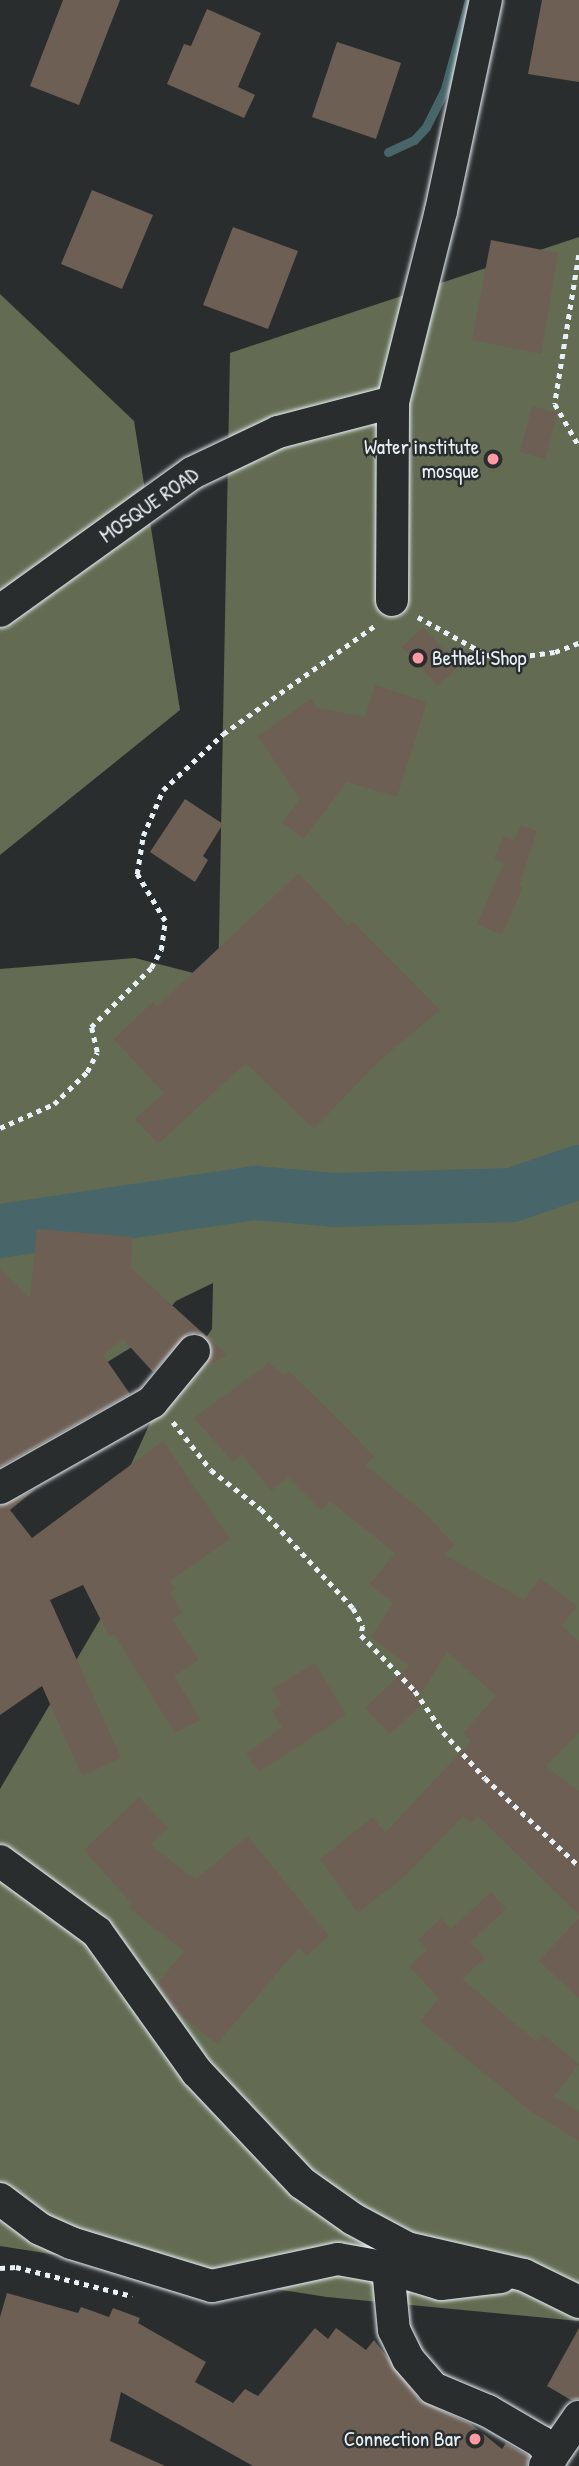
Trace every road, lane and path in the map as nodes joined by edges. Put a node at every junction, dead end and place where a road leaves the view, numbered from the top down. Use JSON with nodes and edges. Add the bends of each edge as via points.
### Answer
{"nodes":[{"id":1,"x":486,"y":0,"type":"edge"},
{"id":2,"x":579,"y":255,"type":"edge"},
{"id":3,"x":393,"y":402,"type":"junction"},
{"id":4,"x":579,"y":446,"type":"edge"},
{"id":5,"x":391,"y":600,"type":"joint"},
{"id":6,"x":0,"y":611,"type":"edge"},
{"id":7,"x":374,"y":629,"type":"dead end"},
{"id":8,"x":579,"y":643,"type":"edge"},
{"id":9,"x":0,"y":1128,"type":"edge"},
{"id":10,"x":194,"y":1350,"type":"dead end"},
{"id":11,"x":152,"y":1402,"type":"junction"},
{"id":12,"x":0,"y":1489,"type":"edge"},
{"id":13,"x":0,"y":1861,"type":"edge"},
{"id":14,"x":579,"y":1866,"type":"edge"},
{"id":15,"x":0,"y":2199,"type":"edge"},
{"id":16,"x":388,"y":2267,"type":"junction"},
{"id":17,"x":524,"y":2275,"type":"junction"},
{"id":18,"x":579,"y":2302,"type":"edge"},
{"id":19,"x":579,"y":2417,"type":"edge"},
{"id":20,"x":548,"y":2461,"type":"edge"}],
"edges":[{"from":1,"to":3,"type":"street","via":[[441,211]]},
{"from":2,"to":4,"type":"path","via":[[555,404]]},
{"from":3,"to":5,"type":"street"},
{"from":3,"to":6,"type":"street","name":"MOSQUE ROAD","via":[[278,432],[192,473]]},
{"from":5,"to":8,"type":"path","via":[[487,655],[510,658],[555,652]]},
{"from":7,"to":9,"type":"path","via":[[223,734],[163,790],[143,836],[137,874],[165,921],[161,950],[152,968],[91,1027],[97,1052],[87,1072],[54,1104]]},
{"from":10,"to":11,"type":"street"},
{"from":11,"to":12,"type":"street"},
{"from":11,"to":14,"type":"path","via":[[211,1470],[261,1508],[353,1608],[363,1626],[361,1635],[415,1691],[485,1779]]},
{"from":13,"to":17,"type":"street","via":[[97,1932],[197,2072],[302,2183],[353,2219],[407,2248]]},
{"from":15,"to":16,"type":"street","via":[[40,2229],[71,2243],[212,2286],[338,2259]]},
{"from":16,"to":17,"type":"street","via":[[441,2284]]},
{"from":16,"to":20,"type":"street","via":[[394,2330],[408,2358],[433,2388],[488,2411],[541,2442]]},
{"from":17,"to":18,"type":"street"},
{"from":19,"to":20,"type":"street"}]}
